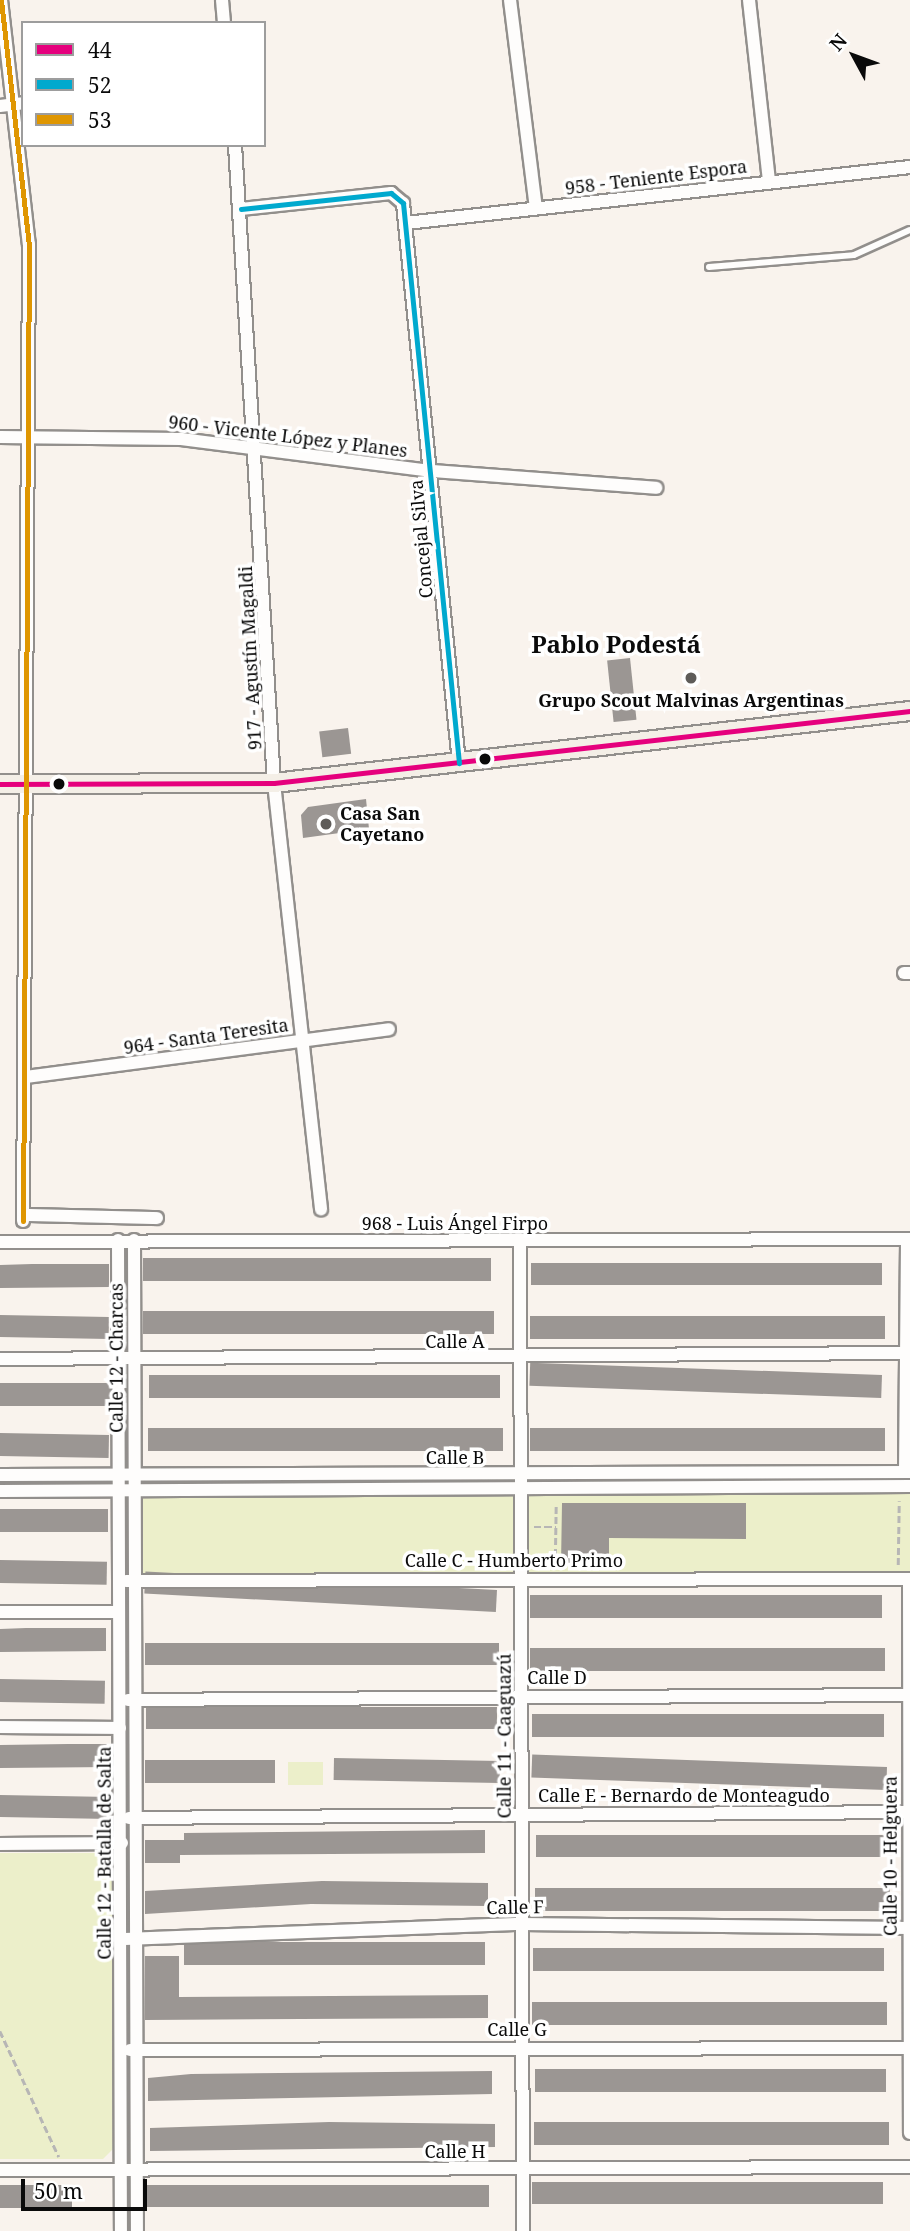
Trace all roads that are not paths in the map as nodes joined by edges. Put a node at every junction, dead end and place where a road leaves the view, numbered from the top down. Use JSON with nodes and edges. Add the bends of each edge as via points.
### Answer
{"nodes":[{"id":1,"x":1,"y":0,"type":"edge"},
{"id":2,"x":222,"y":0,"type":"edge"},
{"id":3,"x":510,"y":0,"type":"edge"},
{"id":4,"x":749,"y":0,"type":"edge"},
{"id":5,"x":224,"y":21,"type":"edge"},
{"id":6,"x":12,"y":105,"type":"edge"},
{"id":7,"x":235,"y":147,"type":"edge"},
{"id":8,"x":910,"y":167,"type":"edge"},
{"id":9,"x":769,"y":181,"type":"junction"},
{"id":10,"x":536,"y":208,"type":"junction"},
{"id":11,"x":241,"y":209,"type":"junction"},
{"id":12,"x":406,"y":223,"type":"junction"},
{"id":13,"x":910,"y":230,"type":"edge"},
{"id":14,"x":709,"y":267,"type":"dead end"},
{"id":15,"x":0,"y":438,"type":"edge"},
{"id":16,"x":27,"y":438,"type":"junction"},
{"id":17,"x":258,"y":450,"type":"junction"},
{"id":18,"x":432,"y":471,"type":"junction"},
{"id":19,"x":656,"y":488,"type":"dead end"},
{"id":20,"x":910,"y":712,"type":"edge"},
{"id":21,"x":459,"y":763,"type":"junction"},
{"id":22,"x":274,"y":783,"type":"junction"},
{"id":23,"x":0,"y":784,"type":"edge"},
{"id":24,"x":29,"y":785,"type":"junction"},
{"id":25,"x":389,"y":1029,"type":"dead end"},
{"id":26,"x":302,"y":1041,"type":"junction"},
{"id":27,"x":26,"y":1077,"type":"junction"},
{"id":28,"x":321,"y":1209,"type":"dead end"},
{"id":29,"x":157,"y":1218,"type":"dead end"},
{"id":30,"x":908,"y":1239,"type":"edge"},
{"id":31,"x":118,"y":1240,"type":"junction"},
{"id":32,"x":134,"y":1240,"type":"junction"},
{"id":33,"x":520,"y":1241,"type":"junction"},
{"id":34,"x":0,"y":1242,"type":"edge"},
{"id":35,"x":908,"y":1353,"type":"edge"},
{"id":36,"x":117,"y":1358,"type":"junction"},
{"id":37,"x":0,"y":1359,"type":"edge"},
{"id":38,"x":133,"y":1359,"type":"junction"},
{"id":39,"x":519,"y":1359,"type":"junction"},
{"id":40,"x":908,"y":1472,"type":"edge"},
{"id":41,"x":117,"y":1474,"type":"junction"},
{"id":42,"x":0,"y":1475,"type":"edge"},
{"id":43,"x":134,"y":1475,"type":"junction"},
{"id":44,"x":519,"y":1475,"type":"junction"},
{"id":45,"x":905,"y":1486,"type":"edge"},
{"id":46,"x":519,"y":1489,"type":"junction"},
{"id":47,"x":134,"y":1490,"type":"junction"},
{"id":48,"x":0,"y":1491,"type":"edge"},
{"id":49,"x":117,"y":1491,"type":"junction"},
{"id":50,"x":519,"y":1576,"type":"junction"},
{"id":51,"x":905,"y":1579,"type":"edge"},
{"id":52,"x":118,"y":1581,"type":"junction"},
{"id":53,"x":133,"y":1581,"type":"junction"},
{"id":54,"x":0,"y":1612,"type":"edge"},
{"id":55,"x":118,"y":1612,"type":"junction"},
{"id":56,"x":522,"y":1695,"type":"junction"},
{"id":57,"x":909,"y":1695,"type":"edge"},
{"id":58,"x":135,"y":1700,"type":"junction"},
{"id":59,"x":121,"y":1701,"type":"junction"},
{"id":60,"x":0,"y":1727,"type":"edge"},
{"id":61,"x":120,"y":1728,"type":"junction"},
{"id":62,"x":910,"y":1812,"type":"edge"},
{"id":63,"x":522,"y":1813,"type":"junction"},
{"id":64,"x":121,"y":1818,"type":"junction"},
{"id":65,"x":135,"y":1818,"type":"junction"},
{"id":66,"x":122,"y":1843,"type":"junction"},
{"id":67,"x":0,"y":1844,"type":"edge"},
{"id":68,"x":522,"y":1924,"type":"junction"},
{"id":69,"x":909,"y":1928,"type":"edge"},
{"id":70,"x":127,"y":1939,"type":"junction"},
{"id":71,"x":523,"y":2046,"type":"junction"},
{"id":72,"x":909,"y":2048,"type":"edge"},
{"id":73,"x":130,"y":2050,"type":"junction"},
{"id":74,"x":910,"y":2133,"type":"edge"},
{"id":75,"x":910,"y":2167,"type":"edge"},
{"id":76,"x":121,"y":2168,"type":"junction"},
{"id":77,"x":137,"y":2168,"type":"junction"},
{"id":78,"x":522,"y":2168,"type":"junction"},
{"id":79,"x":0,"y":2170,"type":"edge"},
{"id":80,"x":121,"y":2231,"type":"edge"},
{"id":81,"x":137,"y":2231,"type":"edge"},
{"id":82,"x":523,"y":2231,"type":"edge"}],
"edges":[{"from":1,"to":6,"type":"street"},
{"from":2,"to":5,"type":"street"},
{"from":3,"to":10,"type":"street"},
{"from":4,"to":9,"type":"street"},
{"from":6,"to":16,"type":"street","via":[[28,226]]},
{"from":7,"to":11,"type":"street","name":"917 - Agustín Magaldi"},
{"from":8,"to":9,"type":"street","name":"958 - Teniente Espora"},
{"from":9,"to":10,"type":"street","name":"958 - Teniente Espora"},
{"from":10,"to":12,"type":"street","name":"958 - Teniente Espora"},
{"from":11,"to":12,"type":"street","name":"Concejal Silva","via":[[391,193],[404,203]]},
{"from":11,"to":17,"type":"street","name":"917 - Agustín Magaldi"},
{"from":12,"to":18,"type":"street","name":"Concejal Silva"},
{"from":13,"to":14,"type":"lane","via":[[854,255]]},
{"from":15,"to":16,"type":"street","name":"960 - Vicente López y Planes"},
{"from":16,"to":17,"type":"street","name":"960 - Vicente López y Planes","via":[[149,437]]},
{"from":16,"to":24,"type":"street"},
{"from":17,"to":18,"type":"street","name":"960 - Vicente López y Planes"},
{"from":17,"to":22,"type":"street","name":"917 - Agustín Magaldi"},
{"from":18,"to":19,"type":"street","name":"960 - Vicente López y Planes"},
{"from":18,"to":21,"type":"street","name":"Concejal Silva"},
{"from":20,"to":21,"type":"main road"},
{"from":21,"to":22,"type":"main road"},
{"from":22,"to":24,"type":"main road"},
{"from":22,"to":26,"type":"street","name":"917 - Agustín Magaldi"},
{"from":23,"to":24,"type":"main road"},
{"from":24,"to":27,"type":"street"},
{"from":25,"to":26,"type":"street","name":"964 - Santa Teresita"},
{"from":26,"to":27,"type":"street","name":"964 - Santa Teresita"},
{"from":26,"to":28,"type":"street","name":"917 - Agustín Magaldi"},
{"from":27,"to":29,"type":"street","via":[[24,1219]]},
{"from":30,"to":33,"type":"street","name":"968 - Luis Ángel Firpo"},
{"from":30,"to":35,"type":"street"},
{"from":31,"to":32,"type":"street","name":"968 - Luis Ángel Firpo"},
{"from":31,"to":34,"type":"street","name":"968 - Luis Ángel Firpo"},
{"from":31,"to":36,"type":"street","name":"Calle 12 - Charcas"},
{"from":32,"to":33,"type":"street","name":"968 - Luis Ángel Firpo"},
{"from":32,"to":38,"type":"street","name":"Calle 12 - Charcas"},
{"from":33,"to":39,"type":"street","name":"Calle 11 - Caaguazú"},
{"from":35,"to":39,"type":"street","name":"Calle A"},
{"from":35,"to":40,"type":"street"},
{"from":36,"to":37,"type":"street","name":"Calle A"},
{"from":36,"to":38,"type":"street","name":"Calle A"},
{"from":36,"to":41,"type":"street","name":"Calle 12 - Charcas"},
{"from":38,"to":39,"type":"street","name":"Calle A"},
{"from":38,"to":43,"type":"street","name":"Calle 12 - Charcas"},
{"from":39,"to":44,"type":"street","name":"Calle 11 - Caaguazú"},
{"from":40,"to":44,"type":"street","name":"Calle B"},
{"from":41,"to":42,"type":"street","name":"Calle B"},
{"from":41,"to":43,"type":"street","name":"Calle B"},
{"from":41,"to":49,"type":"street","name":"Calle 12 - Batalla de Salta"},
{"from":43,"to":44,"type":"street","name":"Calle B"},
{"from":43,"to":47,"type":"street","name":"Calle 12 - Batalla de Salta"},
{"from":44,"to":46,"type":"street","name":"Calle 11 - Caaguazú"},
{"from":45,"to":46,"type":"street","name":"Calle B"},
{"from":46,"to":47,"type":"street","name":"Calle B"},
{"from":46,"to":50,"type":"street","name":"Calle 11 - Caaguazú"},
{"from":47,"to":49,"type":"street","name":"Calle B"},
{"from":47,"to":53,"type":"street","name":"Calle 12 - Batalla de Salta"},
{"from":48,"to":49,"type":"street","name":"Calle B"},
{"from":49,"to":52,"type":"street","name":"Calle 12 - Batalla de Salta"},
{"from":50,"to":51,"type":"street","name":"Calle C - Humberto Primo"},
{"from":50,"to":53,"type":"street","name":"Calle C - Humberto Primo"},
{"from":50,"to":56,"type":"street","name":"Calle 11 - Caaguazú"},
{"from":51,"to":57,"type":"street","name":"Calle 10 - Helguera"},
{"from":52,"to":53,"type":"street","name":"Calle C - Humberto Primo"},
{"from":52,"to":55,"type":"street","name":"Calle 12 - Batalla de Salta"},
{"from":53,"to":58,"type":"street","name":"Calle 12 - Batalla de Salta"},
{"from":54,"to":55,"type":"street"},
{"from":55,"to":59,"type":"street","name":"Calle 12 - Batalla de Salta"},
{"from":56,"to":57,"type":"street","name":"Calle D"},
{"from":56,"to":58,"type":"street","name":"Calle D"},
{"from":56,"to":63,"type":"street","name":"Calle 11 - Caaguazú"},
{"from":57,"to":62,"type":"street","name":"Calle 10 - Helguera"},
{"from":58,"to":59,"type":"street","name":"Calle D"},
{"from":58,"to":65,"type":"street","name":"Calle 12 - Batalla de Salta"},
{"from":59,"to":61,"type":"street","name":"Calle 12 - Batalla de Salta"},
{"from":60,"to":61,"type":"street"},
{"from":61,"to":64,"type":"street","name":"Calle 12 - Batalla de Salta"},
{"from":62,"to":63,"type":"street","name":"Calle E - Bernardo de Monteagudo"},
{"from":62,"to":69,"type":"street","name":"Calle 10 - Helguera"},
{"from":63,"to":65,"type":"street","name":"Calle E - Bernardo de Monteagudo"},
{"from":63,"to":68,"type":"street","name":"Calle 11 - Caaguazú"},
{"from":64,"to":65,"type":"street","name":"Calle E - Bernardo de Monteagudo"},
{"from":64,"to":66,"type":"street","name":"Calle 12 - Batalla de Salta"},
{"from":65,"to":70,"type":"street","name":"Calle 12 - Batalla de Salta"},
{"from":66,"to":67,"type":"street"},
{"from":66,"to":70,"type":"street","name":"Calle 12 - Batalla de Salta"},
{"from":68,"to":69,"type":"street","name":"Calle F"},
{"from":68,"to":70,"type":"street","name":"Calle F"},
{"from":68,"to":71,"type":"street","name":"Calle 11 - Caaguazú"},
{"from":69,"to":72,"type":"street","name":"Calle 10 - Helguera"},
{"from":70,"to":73,"type":"street","name":"Calle 12 - Batalla de Salta"},
{"from":71,"to":72,"type":"street","name":"Calle G"},
{"from":71,"to":73,"type":"street","name":"Calle G"},
{"from":71,"to":78,"type":"street","name":"Calle 11 - Caaguazú"},
{"from":72,"to":74,"type":"street","name":"Calle 10 - Helguera"},
{"from":73,"to":76,"type":"street","name":"Calle 12 - Batalla de Salta"},
{"from":73,"to":77,"type":"street","name":"Calle 12 - Batalla de Salta"},
{"from":75,"to":78,"type":"street","name":"Calle H"},
{"from":76,"to":77,"type":"street","name":"Calle H"},
{"from":76,"to":79,"type":"street","name":"Calle H"},
{"from":76,"to":80,"type":"street","name":"Calle 12 - Batalla de Salta"},
{"from":77,"to":78,"type":"street","name":"Calle H"},
{"from":77,"to":81,"type":"street","name":"Calle 12 - Batalla de Salta"},
{"from":78,"to":82,"type":"street","name":"Calle 11 - Caaguazú"}]}
